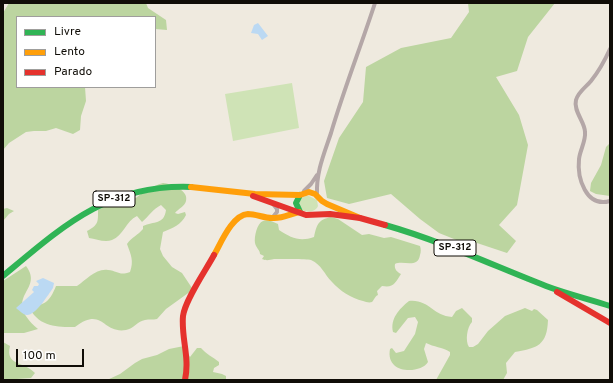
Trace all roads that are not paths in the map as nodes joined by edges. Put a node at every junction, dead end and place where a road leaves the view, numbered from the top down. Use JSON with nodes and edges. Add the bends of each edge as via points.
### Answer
{"nodes":[{"id":1,"x":376,"y":3,"type":"edge"},
{"id":2,"x":610,"y":50,"type":"edge"},
{"id":3,"x":318,"y":173,"type":"junction"},
{"id":4,"x":248,"y":194,"type":"junction"},
{"id":5,"x":300,"y":195,"type":"junction"},
{"id":6,"x":318,"y":197,"type":"junction"},
{"id":7,"x":610,"y":201,"type":"edge"},
{"id":8,"x":272,"y":202,"type":"junction"},
{"id":9,"x":300,"y":212,"type":"junction"},
{"id":10,"x":312,"y":214,"type":"junction"},
{"id":11,"x":271,"y":218,"type":"junction"},
{"id":12,"x":360,"y":218,"type":"junction"},
{"id":13,"x":3,"y":276,"type":"edge"},
{"id":14,"x":547,"y":286,"type":"junction"},
{"id":15,"x":610,"y":306,"type":"edge"},
{"id":16,"x":610,"y":323,"type":"edge"},
{"id":17,"x":185,"y":380,"type":"edge"}],
"edges":[{"from":1,"to":3,"type":"street"},
{"from":2,"to":7,"type":"street","via":[[601,68],[575,102],[585,128],[579,160],[583,186],[592,199],[599,202]]},
{"from":3,"to":5,"type":"street"},
{"from":3,"to":6,"type":"street"},
{"from":4,"to":5,"type":"main road","number":"SP-312"},
{"from":4,"to":8,"type":"main road","number":"SP-312"},
{"from":4,"to":13,"type":"main road","number":"SP-312","via":[[174,187],[116,198],[78,217]]},
{"from":5,"to":6,"type":"main road","number":"SP-312","via":[[310,192]]},
{"from":5,"to":9,"type":"main road","via":[[296,203]]},
{"from":6,"to":10,"type":"main road","via":[[319,208]]},
{"from":6,"to":12,"type":"main road","number":"SP-312"},
{"from":8,"to":9,"type":"main road","number":"SP-312"},
{"from":8,"to":11,"type":"street","via":[[277,212]]},
{"from":9,"to":10,"type":"main road","number":"SP-312"},
{"from":9,"to":11,"type":"main road"},
{"from":10,"to":12,"type":"main road","number":"SP-312"},
{"from":11,"to":17,"type":"main road","via":[[250,214],[237,218],[188,301],[183,313],[187,367]]},
{"from":12,"to":14,"type":"main road","number":"SP-312","via":[[457,249]]},
{"from":14,"to":15,"type":"main road","number":"SP-312"},
{"from":14,"to":16,"type":"main road","number":"SP-312"}]}
